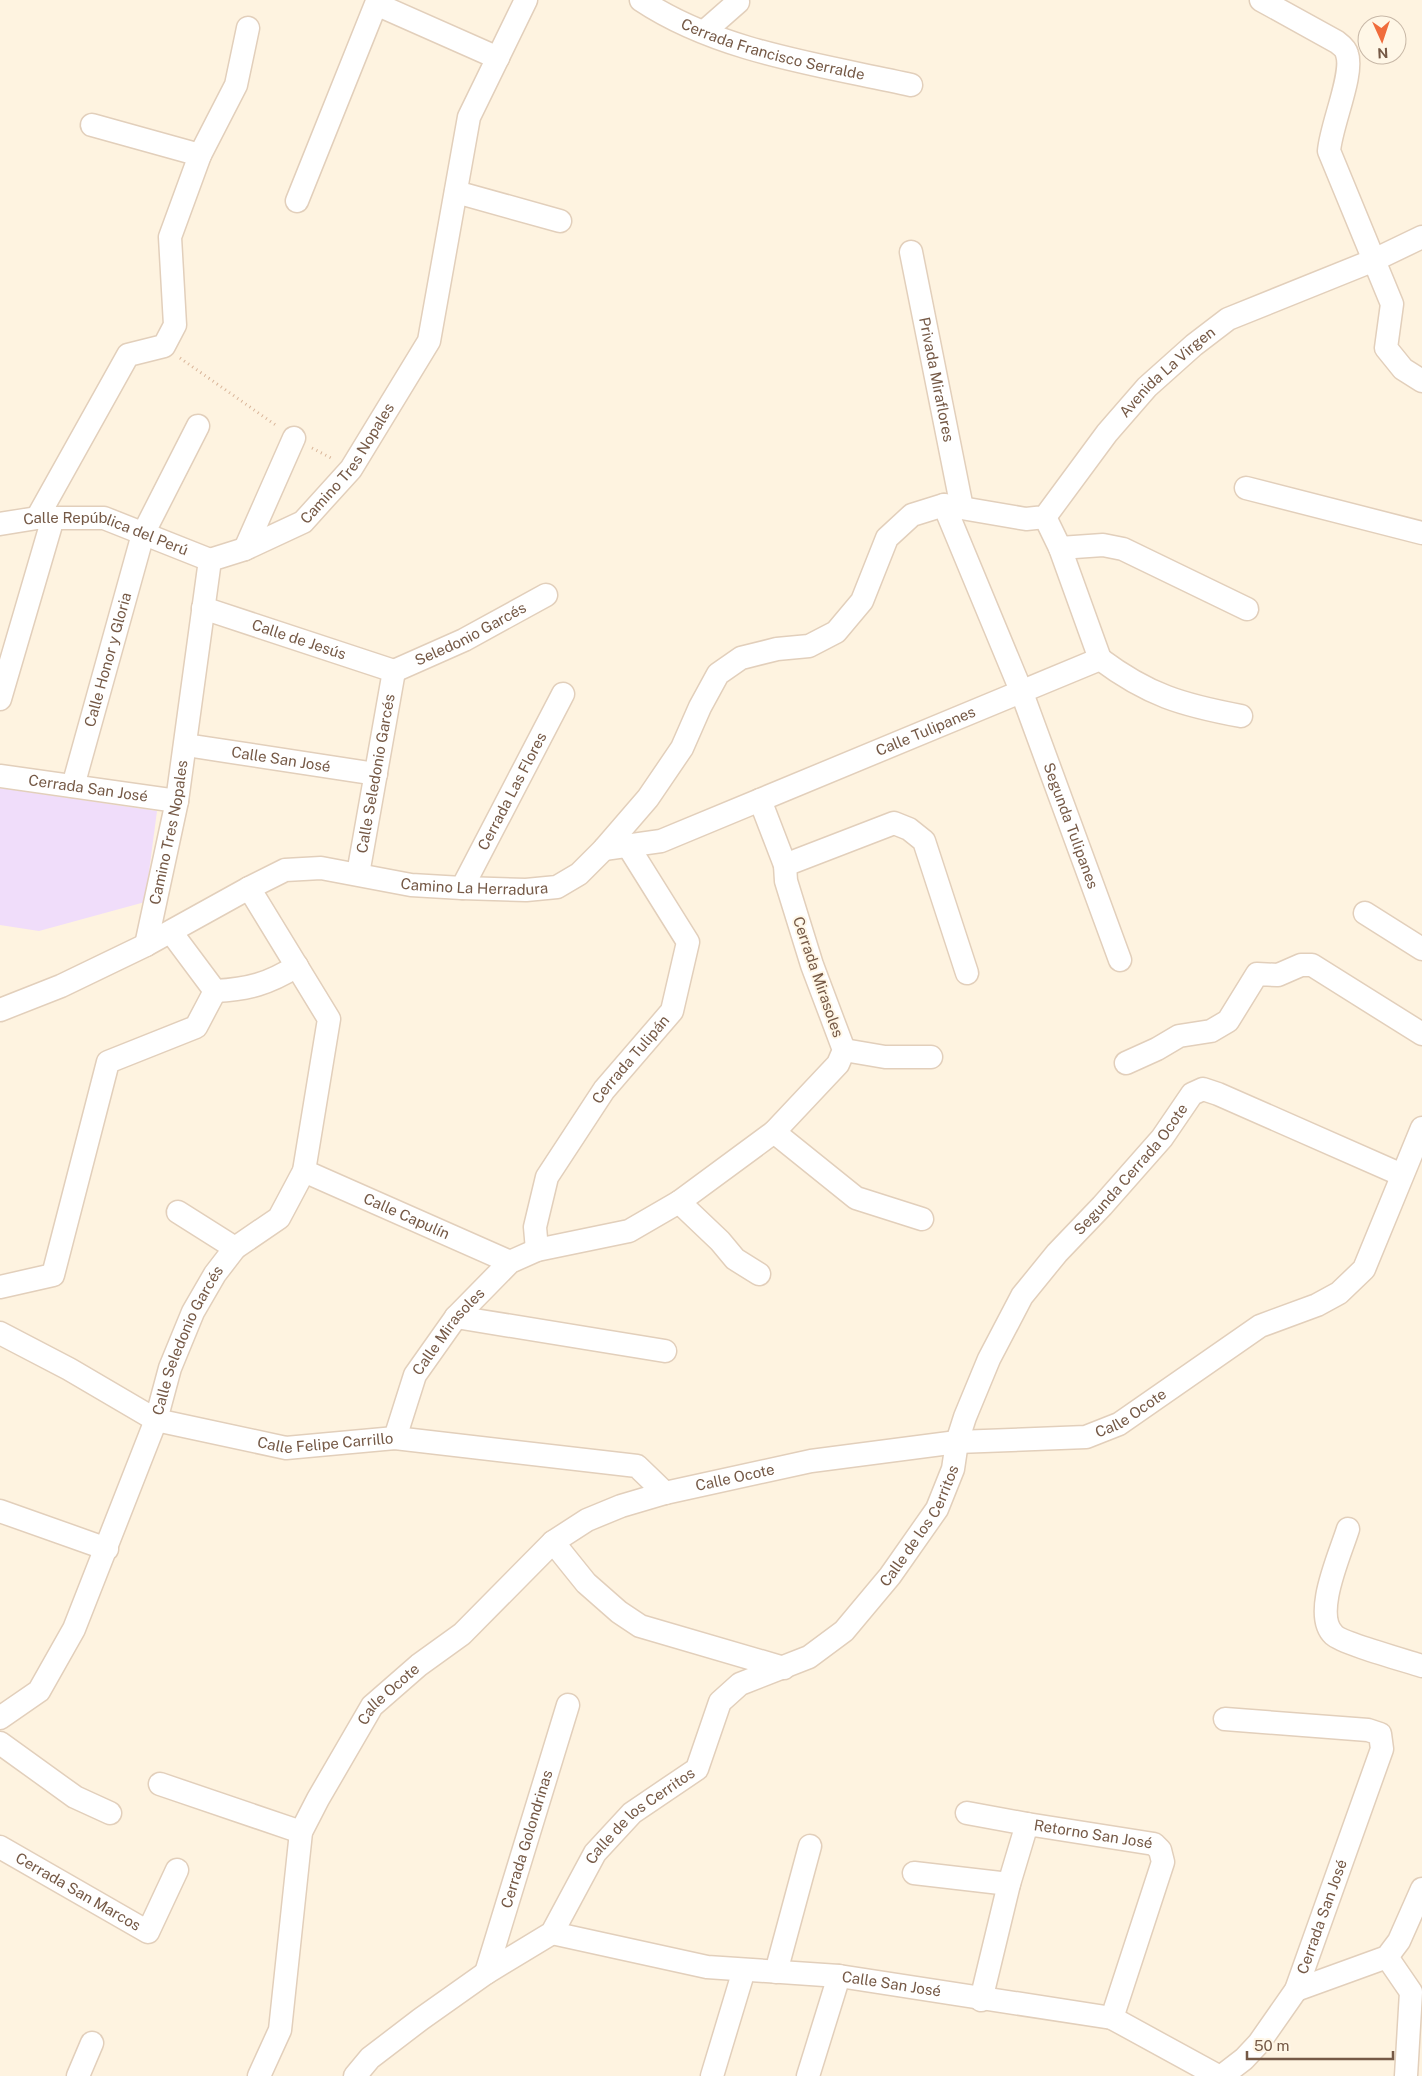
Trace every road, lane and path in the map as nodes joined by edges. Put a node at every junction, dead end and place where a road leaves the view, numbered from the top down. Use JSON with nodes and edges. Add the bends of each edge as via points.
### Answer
{"nodes":[{"id":1,"x":526,"y":0,"type":"edge"},
{"id":2,"x":641,"y":0,"type":"edge"},
{"id":3,"x":1261,"y":0,"type":"edge"},
{"id":4,"x":738,"y":2,"type":"dead end"},
{"id":5,"x":248,"y":28,"type":"dead end"},
{"id":6,"x":705,"y":31,"type":"junction"},
{"id":7,"x":498,"y":58,"type":"junction"},
{"id":8,"x":912,"y":85,"type":"dead end"},
{"id":9,"x":92,"y":124,"type":"dead end"},
{"id":10,"x":200,"y":155,"type":"junction"},
{"id":11,"x":456,"y":192,"type":"junction"},
{"id":12,"x":297,"y":201,"type":"dead end"},
{"id":13,"x":560,"y":221,"type":"dead end"},
{"id":14,"x":1422,"y":238,"type":"edge"},
{"id":15,"x":911,"y":252,"type":"dead end"},
{"id":16,"x":1372,"y":261,"type":"junction"},
{"id":17,"x":164,"y":346,"type":"junction"},
{"id":18,"x":1422,"y":381,"type":"edge"},
{"id":19,"x":198,"y":426,"type":"dead end"},
{"id":20,"x":294,"y":438,"type":"junction"},
{"id":21,"x":351,"y":469,"type":"junction"},
{"id":22,"x":1246,"y":488,"type":"dead end"},
{"id":23,"x":953,"y":506,"type":"junction"},
{"id":24,"x":1045,"y":517,"type":"junction"},
{"id":25,"x":45,"y":518,"type":"junction"},
{"id":26,"x":0,"y":524,"type":"edge"},
{"id":27,"x":1422,"y":533,"type":"edge"},
{"id":28,"x":143,"y":534,"type":"junction"},
{"id":29,"x":1060,"y":548,"type":"junction"},
{"id":30,"x":245,"y":549,"type":"junction"},
{"id":31,"x":210,"y":560,"type":"junction"},
{"id":32,"x":546,"y":595,"type":"dead end"},
{"id":33,"x":204,"y":608,"type":"junction"},
{"id":34,"x":1247,"y":609,"type":"dead end"},
{"id":35,"x":1100,"y":659,"type":"junction"},
{"id":36,"x":394,"y":672,"type":"junction"},
{"id":37,"x":1022,"y":693,"type":"junction"},
{"id":38,"x":563,"y":694,"type":"dead end"},
{"id":39,"x":0,"y":699,"type":"edge"},
{"id":40,"x":1241,"y":716,"type":"dead end"},
{"id":41,"x":186,"y":745,"type":"junction"},
{"id":42,"x":376,"y":774,"type":"junction"},
{"id":43,"x":0,"y":776,"type":"edge"},
{"id":44,"x":73,"y":786,"type":"junction"},
{"id":45,"x":760,"y":800,"type":"junction"},
{"id":46,"x":176,"y":801,"type":"junction"},
{"id":47,"x":628,"y":846,"type":"junction"},
{"id":48,"x":604,"y":850,"type":"junction"},
{"id":49,"x":785,"y":865,"type":"junction"},
{"id":50,"x":358,"y":874,"type":"junction"},
{"id":51,"x":249,"y":888,"type":"junction"},
{"id":52,"x":462,"y":888,"type":"junction"},
{"id":53,"x":1365,"y":913,"type":"dead end"},
{"id":54,"x":171,"y":932,"type":"junction"},
{"id":55,"x":146,"y":945,"type":"junction"},
{"id":56,"x":1422,"y":949,"type":"edge"},
{"id":57,"x":1120,"y":960,"type":"dead end"},
{"id":58,"x":297,"y":966,"type":"junction"},
{"id":59,"x":967,"y":973,"type":"dead end"},
{"id":60,"x":215,"y":991,"type":"junction"},
{"id":61,"x":0,"y":1010,"type":"edge"},
{"id":62,"x":1422,"y":1034,"type":"edge"},
{"id":63,"x":844,"y":1050,"type":"junction"},
{"id":64,"x":931,"y":1058,"type":"dead end"},
{"id":65,"x":1126,"y":1063,"type":"dead end"},
{"id":66,"x":1422,"y":1128,"type":"edge"},
{"id":67,"x":774,"y":1132,"type":"junction"},
{"id":68,"x":304,"y":1171,"type":"junction"},
{"id":69,"x":1402,"y":1175,"type":"junction"},
{"id":70,"x":679,"y":1202,"type":"junction"},
{"id":71,"x":178,"y":1212,"type":"dead end"},
{"id":72,"x":922,"y":1219,"type":"dead end"},
{"id":73,"x":235,"y":1248,"type":"junction"},
{"id":74,"x":538,"y":1250,"type":"junction"},
{"id":75,"x":510,"y":1262,"type":"junction"},
{"id":76,"x":759,"y":1274,"type":"dead end"},
{"id":77,"x":0,"y":1287,"type":"edge"},
{"id":78,"x":456,"y":1317,"type":"junction"},
{"id":79,"x":0,"y":1334,"type":"edge"},
{"id":80,"x":665,"y":1350,"type":"dead end"},
{"id":81,"x":156,"y":1420,"type":"junction"},
{"id":82,"x":395,"y":1438,"type":"junction"},
{"id":83,"x":957,"y":1442,"type":"junction"},
{"id":84,"x":664,"y":1493,"type":"junction"},
{"id":85,"x":0,"y":1511,"type":"edge"},
{"id":86,"x":1348,"y":1530,"type":"dead end"},
{"id":87,"x":553,"y":1542,"type":"junction"},
{"id":88,"x":107,"y":1549,"type":"junction"},
{"id":89,"x":1422,"y":1666,"type":"edge"},
{"id":90,"x":784,"y":1668,"type":"junction"},
{"id":91,"x":568,"y":1705,"type":"dead end"},
{"id":92,"x":0,"y":1718,"type":"edge"},
{"id":93,"x":1226,"y":1719,"type":"dead end"},
{"id":94,"x":0,"y":1743,"type":"edge"},
{"id":95,"x":160,"y":1784,"type":"dead end"},
{"id":96,"x":110,"y":1813,"type":"dead end"},
{"id":97,"x":967,"y":1813,"type":"dead end"},
{"id":98,"x":1027,"y":1824,"type":"junction"},
{"id":99,"x":301,"y":1832,"type":"junction"},
{"id":100,"x":810,"y":1846,"type":"dead end"},
{"id":101,"x":0,"y":1847,"type":"edge"},
{"id":102,"x":177,"y":1870,"type":"dead end"},
{"id":103,"x":914,"y":1873,"type":"dead end"},
{"id":104,"x":1009,"y":1884,"type":"junction"},
{"id":105,"x":1422,"y":1889,"type":"edge"},
{"id":106,"x":552,"y":1933,"type":"junction"},
{"id":107,"x":1387,"y":1957,"type":"junction"},
{"id":108,"x":744,"y":1970,"type":"junction"},
{"id":109,"x":776,"y":1972,"type":"junction"},
{"id":110,"x":486,"y":1973,"type":"junction"},
{"id":111,"x":839,"y":1976,"type":"junction"},
{"id":112,"x":1296,"y":1990,"type":"junction"},
{"id":113,"x":1416,"y":1994,"type":"edge"},
{"id":114,"x":981,"y":2000,"type":"junction"},
{"id":115,"x":1112,"y":2018,"type":"junction"},
{"id":116,"x":92,"y":2043,"type":"dead end"},
{"id":117,"x":78,"y":2076,"type":"edge"},
{"id":118,"x":259,"y":2076,"type":"edge"},
{"id":119,"x":355,"y":2076,"type":"edge"},
{"id":120,"x":712,"y":2076,"type":"edge"},
{"id":121,"x":808,"y":2076,"type":"edge"},
{"id":122,"x":1218,"y":2076,"type":"edge"},
{"id":123,"x":1222,"y":2076,"type":"edge"},
{"id":124,"x":1406,"y":2076,"type":"edge"}],
"edges":[{"from":1,"to":7,"type":"street","name":"Camino Tres Nopales"},
{"from":2,"to":6,"type":"street","name":"Cerrada Francisco Serralde","via":[[677,22]]},
{"from":3,"to":16,"type":"street","via":[[1337,42],[1347,52],[1349,68],[1330,134],[1329,151]]},
{"from":4,"to":6,"type":"street"},
{"from":5,"to":10,"type":"street","via":[[236,85]]},
{"from":6,"to":8,"type":"street","name":"Cerrada Francisco Serralde","via":[[747,48]]},
{"from":7,"to":11,"type":"street","name":"Camino Tres Nopales","via":[[469,117]]},
{"from":7,"to":12,"type":"street","via":[[376,4]]},
{"from":9,"to":10,"type":"street"},
{"from":10,"to":17,"type":"street","via":[[170,237],[175,325]]},
{"from":11,"to":13,"type":"street"},
{"from":11,"to":21,"type":"street","name":"Camino Tres Nopales","via":[[429,341]]},
{"from":14,"to":16,"type":"street","name":"Avenida La Virgen"},
{"from":15,"to":23,"type":"street","name":"Privada Miraflores"},
{"from":16,"to":18,"type":"street","via":[[1392,304],[1386,348],[1403,369]]},
{"from":16,"to":24,"type":"street","name":"Avenida La Virgen","via":[[1228,319],[1194,345],[1147,387],[1107,433]]},
{"from":17,"to":20,"type":"path"},
{"from":17,"to":25,"type":"street","via":[[128,355]]},
{"from":19,"to":28,"type":"street","name":"Calle Honor y Gloria"},
{"from":20,"to":21,"type":"path"},
{"from":20,"to":30,"type":"street"},
{"from":21,"to":30,"type":"street","name":"Camino Tres Nopales","via":[[303,522]]},
{"from":22,"to":27,"type":"street"},
{"from":23,"to":24,"type":"street","via":[[1026,519]]},
{"from":23,"to":37,"type":"street","name":"Privada Miraflores"},
{"from":23,"to":48,"type":"street","name":"Camino La Herradura","via":[[912,516],[887,538],[862,601],[836,632],[809,646],[777,649],[741,658],[718,674],[682,748],[648,798]]},
{"from":24,"to":29,"type":"street"},
{"from":25,"to":26,"type":"street","name":"Calle República del Perú"},
{"from":25,"to":28,"type":"street","name":"Calle República del Perú","via":[[104,518]]},
{"from":25,"to":39,"type":"street"},
{"from":28,"to":31,"type":"street","name":"Calle República del Perú"},
{"from":28,"to":44,"type":"street","name":"Calle Honor y Gloria"},
{"from":29,"to":34,"type":"street","via":[[1103,545],[1123,549]]},
{"from":29,"to":35,"type":"street"},
{"from":30,"to":31,"type":"street","name":"Camino Tres Nopales"},
{"from":31,"to":33,"type":"street","name":"Camino Tres Nopales"},
{"from":32,"to":36,"type":"street","name":"Seledonio Garcés","via":[[464,640]]},
{"from":33,"to":36,"type":"street","name":"Calle de Jesús"},
{"from":33,"to":41,"type":"street","name":"Camino Tres Nopales"},
{"from":35,"to":37,"type":"street","name":"Calle Tulipanes"},
{"from":35,"to":40,"type":"street","via":[[1157,695],[1180,704]]},
{"from":36,"to":42,"type":"street","name":"Calle Seledonio Garcés"},
{"from":37,"to":45,"type":"street","name":"Calle Tulipanes"},
{"from":37,"to":57,"type":"street","name":"Segunda Tulipanes"},
{"from":38,"to":52,"type":"street","name":"Cerrada Las Flores"},
{"from":41,"to":42,"type":"street","name":"Calle San José"},
{"from":41,"to":46,"type":"street","name":"Camino Tres Nopales"},
{"from":42,"to":50,"type":"street","name":"Calle Seledonio Garcés"},
{"from":43,"to":44,"type":"street","name":"Cerrada San José"},
{"from":44,"to":46,"type":"street","name":"Cerrada San José"},
{"from":45,"to":47,"type":"street","name":"Calle Tulipanes","via":[[661,841]]},
{"from":45,"to":49,"type":"street","name":"Cerrada Mirasoles"},
{"from":46,"to":55,"type":"street","name":"Camino Tres Nopales"},
{"from":47,"to":48,"type":"street","name":"Calle Tulipanes"},
{"from":47,"to":74,"type":"street","name":"Cerrada Tulipán","via":[[688,942],[672,1011],[604,1090],[547,1177],[535,1227]]},
{"from":48,"to":52,"type":"street","name":"Camino La Herradura","via":[[579,874],[557,887],[526,890]]},
{"from":49,"to":59,"type":"street","via":[[894,823],[909,829],[924,841]]},
{"from":49,"to":63,"type":"street","name":"Cerrada Mirasoles","via":[[786,881],[812,965]]},
{"from":50,"to":51,"type":"street","name":"Camino La Herradura","via":[[321,868],[285,870]]},
{"from":50,"to":52,"type":"street","name":"Camino La Herradura","via":[[411,885]]},
{"from":51,"to":54,"type":"street","name":"Camino La Herradura"},
{"from":51,"to":58,"type":"street","name":"Calle Seledonio Garcés"},
{"from":53,"to":56,"type":"street"},
{"from":54,"to":55,"type":"street","name":"Camino La Herradura"},
{"from":54,"to":60,"type":"street"},
{"from":55,"to":61,"type":"street","name":"Camino La Herradura","via":[[61,986]]},
{"from":58,"to":60,"type":"street","via":[[248,989]]},
{"from":58,"to":68,"type":"street","name":"Calle Seledonio Garcés","via":[[330,1019]]},
{"from":60,"to":77,"type":"street","via":[[196,1027],[108,1062],[53,1275]]},
{"from":62,"to":65,"type":"street","via":[[1312,965],[1301,965],[1278,975],[1256,974],[1228,1021],[1211,1031],[1179,1036]]},
{"from":63,"to":64,"type":"street","via":[[885,1057]]},
{"from":63,"to":67,"type":"street","name":"Cerrada Mirasoles","via":[[838,1064]]},
{"from":66,"to":69,"type":"street","name":"Calle Ocote"},
{"from":67,"to":70,"type":"street","name":"Cerrada Mirasoles"},
{"from":67,"to":72,"type":"street","via":[[856,1198]]},
{"from":68,"to":73,"type":"street","name":"Calle Seledonio Garcés","via":[[279,1218]]},
{"from":68,"to":75,"type":"street","name":"Calle Capulín"},
{"from":69,"to":83,"type":"street","name":"Calle Ocote","via":[[1364,1269],[1339,1293],[1317,1305],[1260,1326],[1118,1424],[1086,1437]]},
{"from":69,"to":83,"type":"street","name":"Segunda Cerrada Ocote","via":[[1218,1094],[1203,1089],[1192,1094],[1162,1138],[1022,1296],[989,1359]]},
{"from":70,"to":74,"type":"street","name":"Cerrada Mirasoles","via":[[629,1232]]},
{"from":70,"to":76,"type":"street","via":[[735,1259]]},
{"from":71,"to":73,"type":"street"},
{"from":73,"to":81,"type":"street","name":"Calle Seledonio Garcés","via":[[192,1312],[170,1368]]},
{"from":74,"to":75,"type":"street","name":"Calle Mirasoles"},
{"from":75,"to":78,"type":"street","name":"Calle Mirasoles"},
{"from":78,"to":80,"type":"street"},
{"from":78,"to":82,"type":"street","name":"Calle Mirasoles","via":[[414,1375]]},
{"from":79,"to":81,"type":"street","name":"Calle Felipe Carrillo","via":[[69,1369]]},
{"from":81,"to":82,"type":"street","name":"Calle Felipe Carrillo","via":[[286,1448]]},
{"from":81,"to":88,"type":"street","name":"Calle Seledonio Garcés"},
{"from":82,"to":84,"type":"street","name":"Calle Felipe Carrillo","via":[[638,1466]]},
{"from":83,"to":84,"type":"street","name":"Calle Ocote","via":[[811,1461]]},
{"from":83,"to":90,"type":"street","name":"Calle de los Cerritos","via":[[953,1468],[937,1509],[890,1576],[844,1631],[809,1657]]},
{"from":84,"to":87,"type":"street","name":"Calle Ocote","via":[[588,1520]]},
{"from":85,"to":88,"type":"street"},
{"from":86,"to":89,"type":"street","via":[[1325,1604],[1326,1625],[1336,1637]]},
{"from":87,"to":90,"type":"street","via":[[586,1583],[640,1626]]},
{"from":87,"to":99,"type":"street","name":"Calle Ocote","via":[[462,1634],[419,1665],[372,1706]]},
{"from":88,"to":92,"type":"street","name":"Calle Seledonio Garcés","via":[[74,1630],[39,1690]]},
{"from":90,"to":106,"type":"street","name":"Calle de los Cerritos","via":[[740,1684],[720,1702],[697,1768],[632,1813],[595,1853]]},
{"from":91,"to":110,"type":"street","name":"Cerrada Golondrinas"},
{"from":93,"to":112,"type":"street","name":"Cerrada San José","via":[[1368,1730],[1380,1734],[1382,1749]]},
{"from":94,"to":96,"type":"street","via":[[76,1797]]},
{"from":95,"to":99,"type":"street"},
{"from":97,"to":98,"type":"street"},
{"from":98,"to":104,"type":"street","name":"Retorno San José"},
{"from":98,"to":115,"type":"street","name":"Retorno San José","via":[[1154,1844],[1160,1850],[1163,1862]]},
{"from":99,"to":118,"type":"street","name":"Calle Ocote","via":[[280,2030]]},
{"from":100,"to":109,"type":"street"},
{"from":101,"to":102,"type":"street","name":"Cerrada San Marcos","via":[[148,1932]]},
{"from":103,"to":104,"type":"street"},
{"from":104,"to":114,"type":"street","name":"Retorno San José"},
{"from":105,"to":107,"type":"street","via":[[1399,1941]]},
{"from":106,"to":108,"type":"street","name":"Calle San José","via":[[707,1967]]},
{"from":106,"to":110,"type":"street"},
{"from":107,"to":112,"type":"street"},
{"from":107,"to":113,"type":"street"},
{"from":108,"to":109,"type":"street","name":"Calle San José"},
{"from":108,"to":120,"type":"street"},
{"from":109,"to":111,"type":"street","name":"Calle San José"},
{"from":110,"to":119,"type":"street","via":[[370,2058]]},
{"from":111,"to":114,"type":"street","name":"Calle San José"},
{"from":111,"to":121,"type":"street"},
{"from":112,"to":123,"type":"street","name":"Cerrada San José","via":[[1259,2043]]},
{"from":113,"to":124,"type":"street"},
{"from":114,"to":115,"type":"street","name":"Calle San José"},
{"from":115,"to":122,"type":"street","name":"Calle San José"},
{"from":116,"to":117,"type":"street"}]}
